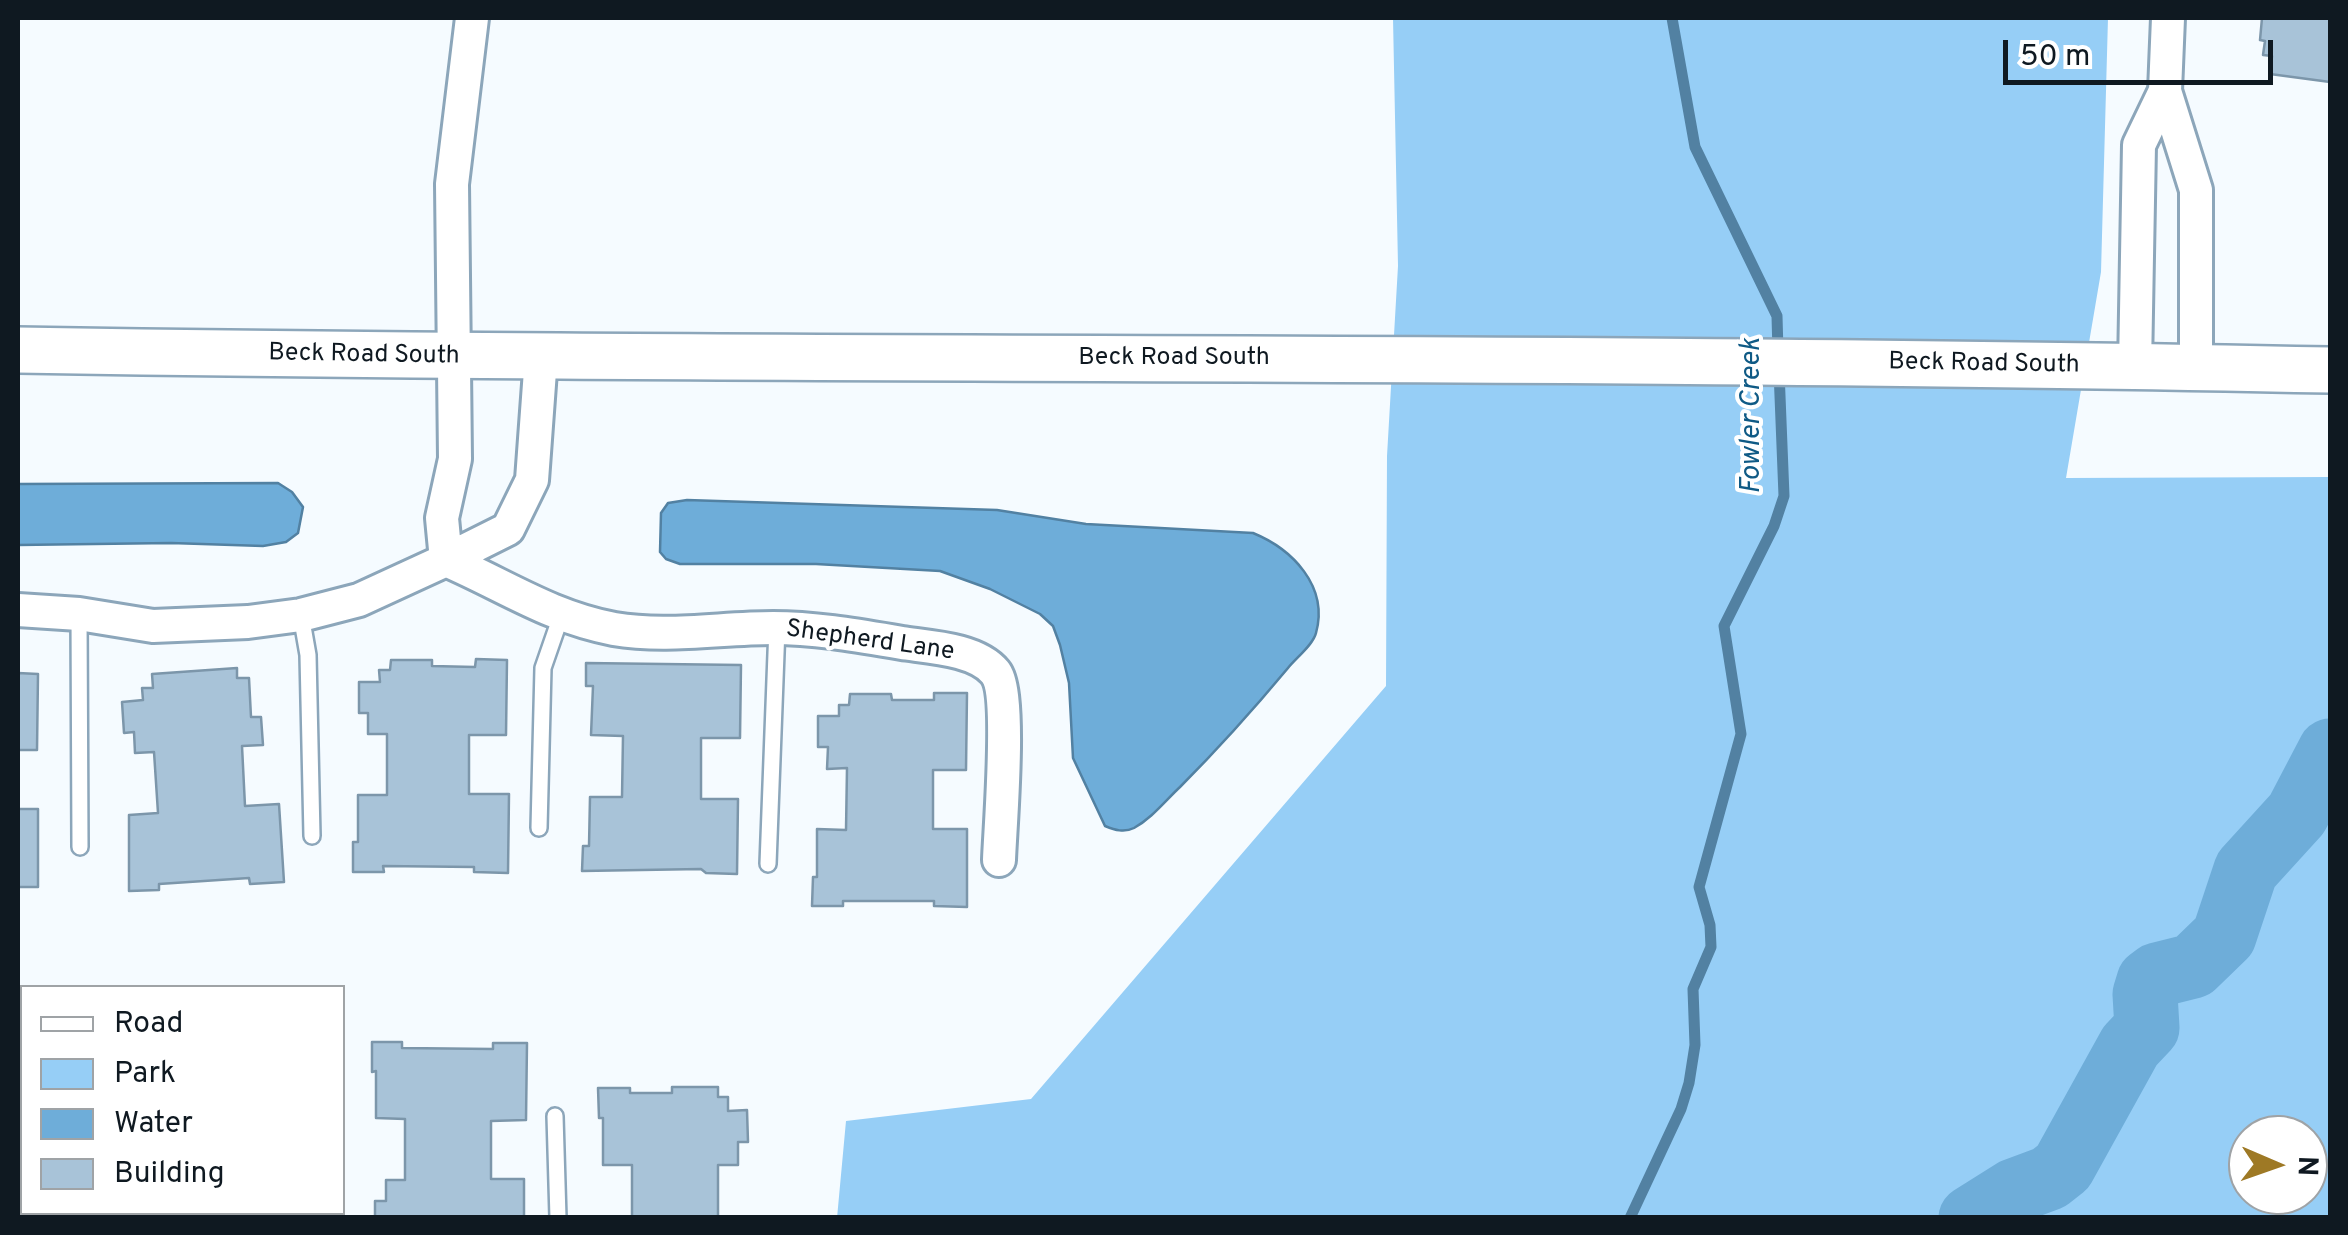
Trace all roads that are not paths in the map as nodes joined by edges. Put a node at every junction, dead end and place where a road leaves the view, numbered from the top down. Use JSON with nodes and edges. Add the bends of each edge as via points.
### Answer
{"nodes":[{"id":1,"x":472,"y":18,"type":"edge"},
{"id":2,"x":2168,"y":18,"type":"edge"},
{"id":3,"x":2165,"y":91,"type":"junction"},
{"id":4,"x":18,"y":350,"type":"edge"},
{"id":5,"x":455,"y":357,"type":"junction"},
{"id":6,"x":541,"y":357,"type":"junction"},
{"id":7,"x":2135,"y":366,"type":"junction"},
{"id":8,"x":2196,"y":367,"type":"junction"},
{"id":9,"x":2330,"y":370,"type":"edge"},
{"id":10,"x":446,"y":560,"type":"junction"},
{"id":11,"x":18,"y":610,"type":"edge"},
{"id":12,"x":79,"y":614,"type":"junction"},
{"id":13,"x":301,"y":615,"type":"junction"},
{"id":14,"x":561,"y":616,"type":"junction"},
{"id":15,"x":777,"y":628,"type":"junction"},
{"id":16,"x":540,"y":828,"type":"dead end"},
{"id":17,"x":312,"y":836,"type":"dead end"},
{"id":18,"x":80,"y":847,"type":"dead end"},
{"id":19,"x":999,"y":860,"type":"dead end"},
{"id":20,"x":768,"y":864,"type":"dead end"},
{"id":21,"x":555,"y":1116,"type":"dead end"},
{"id":22,"x":558,"y":1218,"type":"edge"}],
"edges":[{"from":1,"to":5,"type":"street","via":[[452,184]]},
{"from":2,"to":3,"type":"street"},
{"from":3,"to":7,"type":"street","via":[[2139,146]]},
{"from":3,"to":8,"type":"street","via":[[2196,190]]},
{"from":4,"to":5,"type":"main road","name":"Beck Road South"},
{"from":5,"to":6,"type":"main road","name":"Beck Road South"},
{"from":5,"to":10,"type":"street","via":[[456,459],[442,518]]},
{"from":6,"to":7,"type":"main road","name":"Beck Road South"},
{"from":6,"to":10,"type":"street","via":[[532,480],[508,529]]},
{"from":7,"to":8,"type":"main road","name":"Beck Road South"},
{"from":8,"to":9,"type":"main road","name":"Beck Road South"},
{"from":10,"to":13,"type":"street","via":[[359,600]]},
{"from":10,"to":14,"type":"street","name":"Shepherd Lane"},
{"from":11,"to":12,"type":"street"},
{"from":12,"to":13,"type":"street","via":[[153,626]]},
{"from":12,"to":18,"type":"lane"},
{"from":13,"to":17,"type":"lane","via":[[308,655]]},
{"from":14,"to":15,"type":"street","name":"Shepherd Lane","via":[[638,632]]},
{"from":14,"to":16,"type":"lane","via":[[543,668]]},
{"from":15,"to":19,"type":"street","name":"Shepherd Lane","via":[[922,646],[982,661],[997,674],[1004,700]]},
{"from":15,"to":20,"type":"lane"},
{"from":21,"to":22,"type":"lane"}]}
